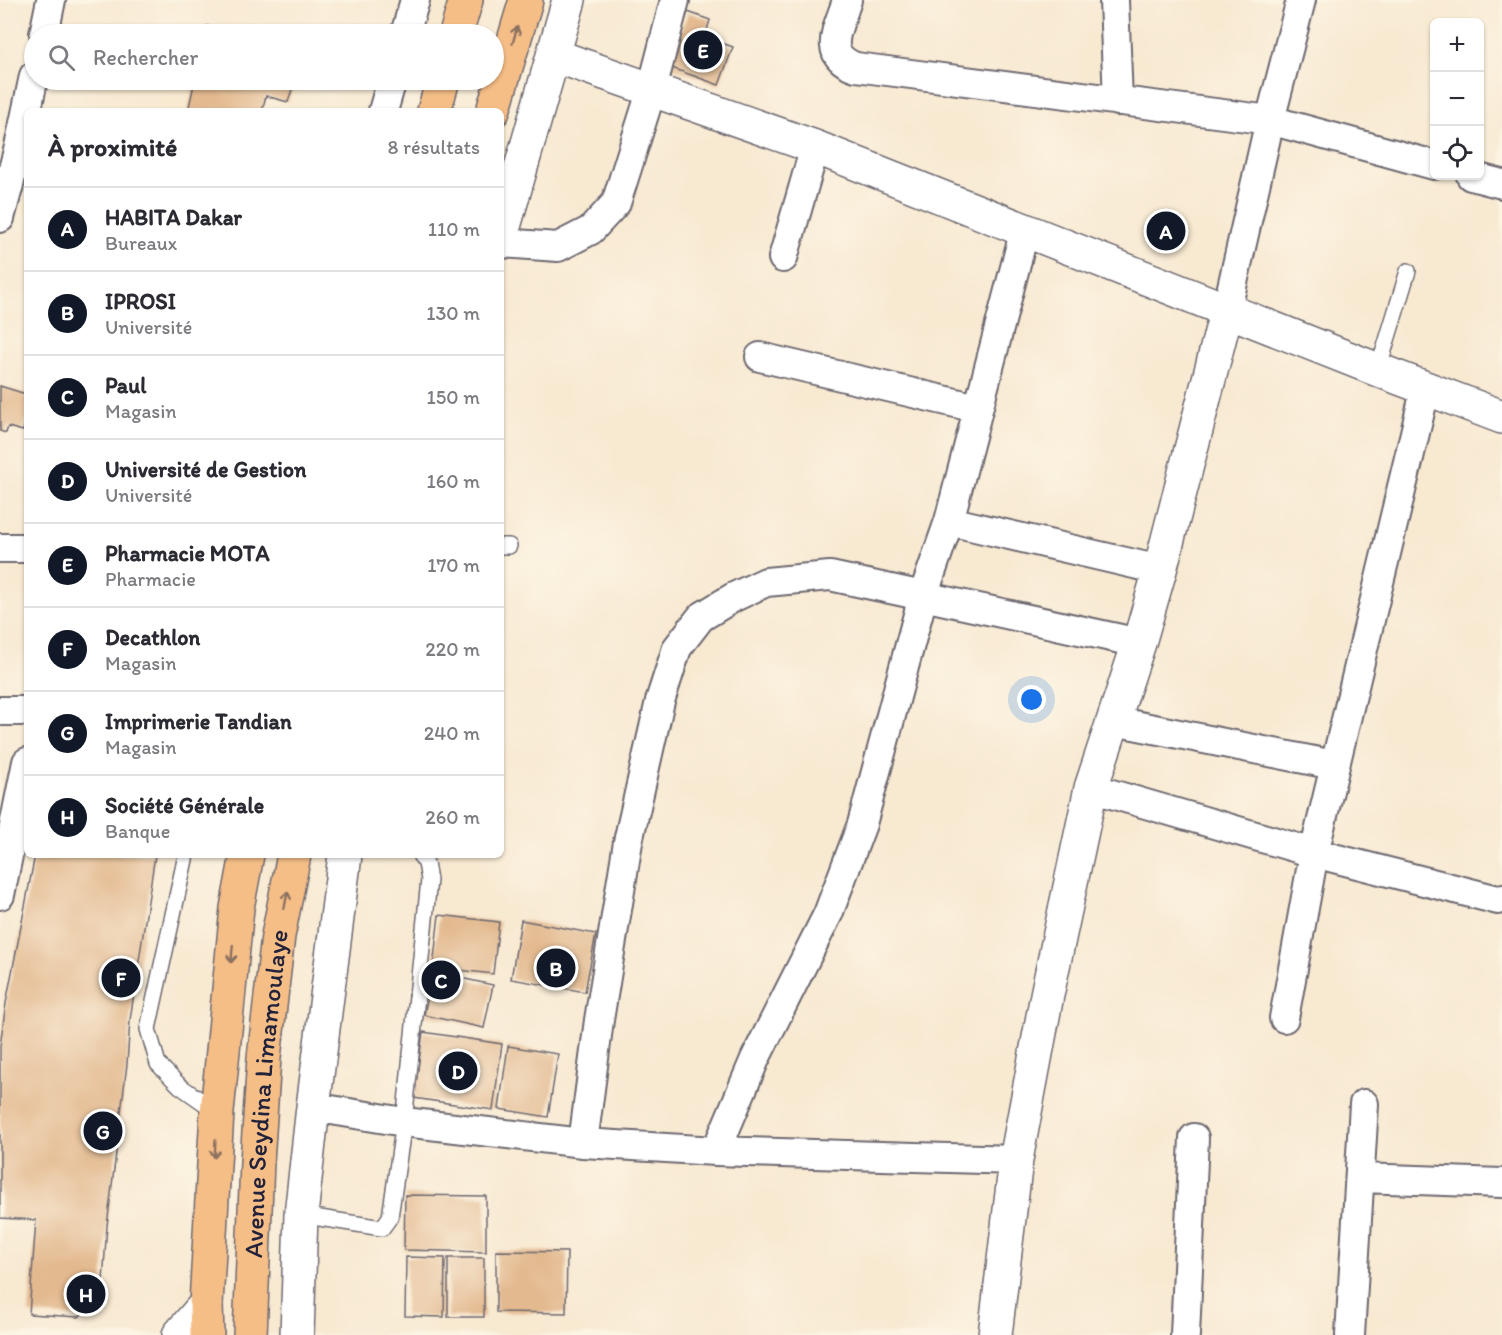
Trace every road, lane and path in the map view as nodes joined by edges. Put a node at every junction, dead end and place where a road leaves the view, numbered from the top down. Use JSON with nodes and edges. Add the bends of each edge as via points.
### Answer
{"nodes":[{"id":1,"x":51,"y":0,"type":"edge"},
{"id":2,"x":415,"y":0,"type":"edge"},
{"id":3,"x":447,"y":0,"type":"edge"},
{"id":4,"x":466,"y":0,"type":"edge"},
{"id":5,"x":526,"y":0,"type":"edge"},
{"id":6,"x":569,"y":0,"type":"edge"},
{"id":7,"x":675,"y":0,"type":"edge"},
{"id":8,"x":847,"y":0,"type":"edge"},
{"id":9,"x":1114,"y":0,"type":"edge"},
{"id":10,"x":1301,"y":0,"type":"edge"},
{"id":11,"x":46,"y":24,"type":"edge"},
{"id":12,"x":408,"y":24,"type":"edge"},
{"id":13,"x":459,"y":24,"type":"edge"},
{"id":14,"x":553,"y":55,"type":"junction"},
{"id":15,"x":504,"y":74,"type":"edge"},
{"id":16,"x":29,"y":90,"type":"edge"},
{"id":17,"x":389,"y":90,"type":"edge"},
{"id":18,"x":440,"y":90,"type":"edge"},
{"id":19,"x":499,"y":90,"type":"edge"},
{"id":20,"x":652,"y":90,"type":"junction"},
{"id":21,"x":1118,"y":101,"type":"junction"},
{"id":22,"x":384,"y":108,"type":"edge"},
{"id":23,"x":436,"y":108,"type":"edge"},
{"id":24,"x":494,"y":108,"type":"edge"},
{"id":25,"x":1270,"y":120,"type":"junction"},
{"id":26,"x":10,"y":147,"type":"edge"},
{"id":27,"x":815,"y":147,"type":"junction"},
{"id":28,"x":1430,"y":164,"type":"edge"},
{"id":29,"x":1484,"y":179,"type":"edge"},
{"id":30,"x":19,"y":181,"type":"edge"},
{"id":31,"x":1502,"y":184,"type":"edge"},
{"id":32,"x":0,"y":218,"type":"edge"},
{"id":33,"x":504,"y":226,"type":"edge"},
{"id":34,"x":1025,"y":230,"type":"junction"},
{"id":35,"x":504,"y":243,"type":"edge"},
{"id":36,"x":783,"y":258,"type":"dead end"},
{"id":37,"x":1408,"y":271,"type":"dead end"},
{"id":38,"x":1227,"y":309,"type":"junction"},
{"id":39,"x":760,"y":357,"type":"dead end"},
{"id":40,"x":1378,"y":370,"type":"junction"},
{"id":41,"x":1426,"y":387,"type":"junction"},
{"id":42,"x":977,"y":408,"type":"junction"},
{"id":43,"x":1502,"y":417,"type":"edge"},
{"id":44,"x":949,"y":520,"type":"junction"},
{"id":45,"x":0,"y":548,"type":"edge"},
{"id":46,"x":24,"y":548,"type":"edge"},
{"id":47,"x":1160,"y":570,"type":"junction"},
{"id":48,"x":923,"y":596,"type":"junction"},
{"id":49,"x":1139,"y":643,"type":"junction"},
{"id":50,"x":0,"y":711,"type":"edge"},
{"id":51,"x":24,"y":711,"type":"edge"},
{"id":52,"x":1114,"y":721,"type":"junction"},
{"id":53,"x":1334,"y":765,"type":"junction"},
{"id":54,"x":24,"y":776,"type":"edge"},
{"id":55,"x":1091,"y":788,"type":"junction"},
{"id":56,"x":1314,"y":853,"type":"junction"},
{"id":57,"x":185,"y":858,"type":"edge"},
{"id":58,"x":246,"y":858,"type":"edge"},
{"id":59,"x":293,"y":858,"type":"edge"},
{"id":60,"x":345,"y":858,"type":"edge"},
{"id":61,"x":422,"y":858,"type":"edge"},
{"id":62,"x":1,"y":882,"type":"edge"},
{"id":63,"x":1502,"y":899,"type":"edge"},
{"id":64,"x":1284,"y":1018,"type":"dead end"},
{"id":65,"x":1364,"y":1104,"type":"dead end"},
{"id":66,"x":312,"y":1107,"type":"junction"},
{"id":67,"x":217,"y":1112,"type":"junction"},
{"id":68,"x":404,"y":1122,"type":"junction"},
{"id":69,"x":1194,"y":1138,"type":"dead end"},
{"id":70,"x":583,"y":1143,"type":"junction"},
{"id":71,"x":716,"y":1151,"type":"junction"},
{"id":72,"x":1016,"y":1160,"type":"junction"},
{"id":73,"x":1360,"y":1179,"type":"junction"},
{"id":74,"x":1502,"y":1183,"type":"edge"},
{"id":75,"x":301,"y":1215,"type":"junction"},
{"id":76,"x":206,"y":1319,"type":"edge"},
{"id":77,"x":179,"y":1335,"type":"edge"},
{"id":78,"x":250,"y":1335,"type":"edge"},
{"id":79,"x":297,"y":1335,"type":"edge"},
{"id":80,"x":995,"y":1335,"type":"edge"},
{"id":81,"x":1185,"y":1335,"type":"edge"},
{"id":82,"x":1350,"y":1335,"type":"edge"}],
"edges":[{"from":1,"to":11,"type":"street"},
{"from":2,"to":12,"type":"street"},
{"from":3,"to":4,"type":"street"},
{"from":4,"to":13,"type":"highway"},
{"from":15,"to":5,"type":"highway","one_way":true},
{"from":6,"to":14,"type":"street"},
{"from":7,"to":20,"type":"street"},
{"from":8,"to":21,"type":"street","via":[[833,45],[836,55],[847,64]]},
{"from":9,"to":21,"type":"street"},
{"from":10,"to":25,"type":"street"},
{"from":14,"to":20,"type":"street"},
{"from":14,"to":33,"type":"street"},
{"from":16,"to":26,"type":"street"},
{"from":17,"to":22,"type":"street"},
{"from":18,"to":23,"type":"highway"},
{"from":24,"to":19,"type":"highway","one_way":true},
{"from":20,"to":27,"type":"street"},
{"from":20,"to":35,"type":"street","via":[[616,203],[591,230],[558,247]]},
{"from":21,"to":25,"type":"street"},
{"from":25,"to":28,"type":"street"},
{"from":25,"to":38,"type":"street"},
{"from":26,"to":30,"type":"street"},
{"from":27,"to":34,"type":"street"},
{"from":27,"to":36,"type":"street"},
{"from":29,"to":31,"type":"street"},
{"from":30,"to":32,"type":"street"},
{"from":34,"to":38,"type":"street"},
{"from":34,"to":42,"type":"street"},
{"from":37,"to":40,"type":"lane"},
{"from":38,"to":40,"type":"street"},
{"from":38,"to":47,"type":"street"},
{"from":39,"to":42,"type":"street"},
{"from":40,"to":41,"type":"street"},
{"from":41,"to":43,"type":"street"},
{"from":41,"to":53,"type":"street"},
{"from":42,"to":44,"type":"street"},
{"from":44,"to":47,"type":"street"},
{"from":44,"to":48,"type":"street"},
{"from":45,"to":46,"type":"street"},
{"from":47,"to":49,"type":"street"},
{"from":48,"to":49,"type":"street"},
{"from":48,"to":70,"type":"street","via":[[831,576],[766,582],[701,617],[677,648],[660,701],[628,842]]},
{"from":48,"to":71,"type":"street","via":[[862,824],[828,914],[755,1059]]},
{"from":49,"to":52,"type":"street"},
{"from":50,"to":51,"type":"street"},
{"from":52,"to":53,"type":"street"},
{"from":52,"to":55,"type":"street"},
{"from":53,"to":56,"type":"street"},
{"from":54,"to":62,"type":"street"},
{"from":55,"to":56,"type":"street"},
{"from":55,"to":72,"type":"street"},
{"from":56,"to":63,"type":"street"},
{"from":56,"to":64,"type":"street"},
{"from":57,"to":67,"type":"lane","via":[[148,1029],[158,1064],[180,1086]]},
{"from":58,"to":67,"type":"highway","name":"Avenue Seydina Limamoulaye","one_way":true,"via":[[237,908]]},
{"from":78,"to":59,"type":"highway","name":"Avenue Seydina Limamoulaye","one_way":true,"via":[[264,1059],[278,936]]},
{"from":60,"to":66,"type":"street"},
{"from":61,"to":68,"type":"lane","via":[[429,880]]},
{"from":65,"to":73,"type":"street"},
{"from":66,"to":68,"type":"street"},
{"from":66,"to":75,"type":"street"},
{"from":67,"to":76,"type":"highway","name":"Avenue Seydina Limamoulaye","one_way":true},
{"from":68,"to":70,"type":"street"},
{"from":68,"to":75,"type":"lane","via":[[390,1217],[382,1228]]},
{"from":69,"to":81,"type":"street"},
{"from":70,"to":71,"type":"street"},
{"from":71,"to":72,"type":"street"},
{"from":72,"to":80,"type":"street"},
{"from":73,"to":74,"type":"street"},
{"from":73,"to":82,"type":"street"},
{"from":75,"to":79,"type":"street"},
{"from":76,"to":77,"type":"street"}]}
